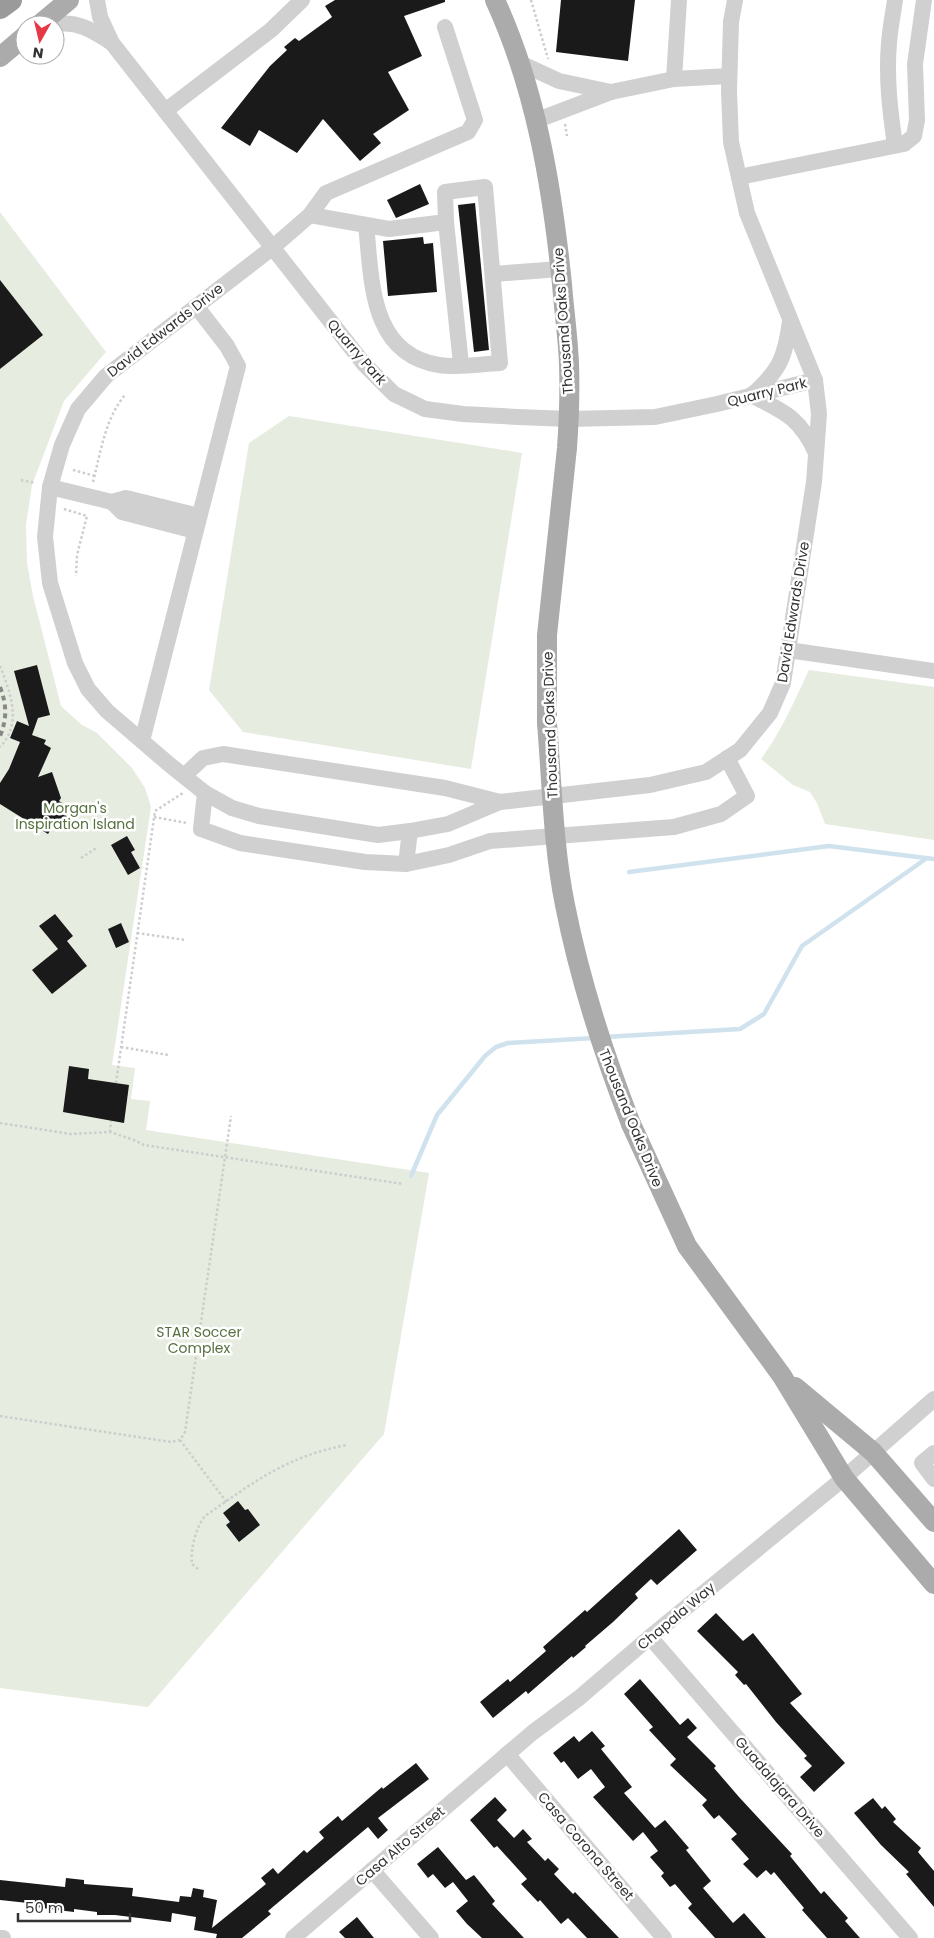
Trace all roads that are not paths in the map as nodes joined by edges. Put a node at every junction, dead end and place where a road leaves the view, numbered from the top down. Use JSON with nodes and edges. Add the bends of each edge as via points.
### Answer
{"nodes":[{"id":1,"x":11,"y":0,"type":"edge"},
{"id":2,"x":69,"y":0,"type":"edge"},
{"id":3,"x":97,"y":0,"type":"edge"},
{"id":4,"x":302,"y":0,"type":"edge"},
{"id":5,"x":495,"y":0,"type":"edge"},
{"id":6,"x":679,"y":0,"type":"edge"},
{"id":7,"x":735,"y":0,"type":"edge"},
{"id":8,"x":895,"y":0,"type":"edge"},
{"id":9,"x":924,"y":0,"type":"edge"},
{"id":10,"x":0,"y":8,"type":"edge"},
{"id":11,"x":51,"y":15,"type":"edge"},
{"id":12,"x":65,"y":24,"type":"edge"},
{"id":13,"x":446,"y":27,"type":"dead end"},
{"id":14,"x":112,"y":43,"type":"junction"},
{"id":15,"x":15,"y":44,"type":"edge"},
{"id":16,"x":0,"y":57,"type":"edge"},
{"id":17,"x":520,"y":63,"type":"junction"},
{"id":18,"x":729,"y":76,"type":"junction"},
{"id":19,"x":674,"y":79,"type":"junction"},
{"id":20,"x":611,"y":92,"type":"junction"},
{"id":21,"x":165,"y":111,"type":"junction"},
{"id":22,"x":535,"y":121,"type":"junction"},
{"id":23,"x":895,"y":145,"type":"junction"},
{"id":24,"x":739,"y":177,"type":"junction"},
{"id":25,"x":310,"y":215,"type":"junction"},
{"id":26,"x":446,"y":222,"type":"junction"},
{"id":27,"x":366,"y":225,"type":"junction"},
{"id":28,"x":272,"y":248,"type":"junction"},
{"id":29,"x":560,"y":269,"type":"junction"},
{"id":30,"x":493,"y":274,"type":"junction"},
{"id":31,"x":196,"y":306,"type":"junction"},
{"id":32,"x":790,"y":320,"type":"junction"},
{"id":33,"x":461,"y":364,"type":"junction"},
{"id":34,"x":815,"y":380,"type":"junction"},
{"id":35,"x":751,"y":395,"type":"junction"},
{"id":36,"x":569,"y":419,"type":"junction"},
{"id":37,"x":817,"y":454,"type":"junction"},
{"id":38,"x":43,"y":485,"type":"junction"},
{"id":39,"x":197,"y":524,"type":"junction"},
{"id":40,"x":788,"y":650,"type":"junction"},
{"id":41,"x":934,"y":671,"type":"edge"},
{"id":42,"x":142,"y":741,"type":"junction"},
{"id":43,"x":727,"y":758,"type":"junction"},
{"id":44,"x":188,"y":779,"type":"junction"},
{"id":45,"x":205,"y":793,"type":"junction"},
{"id":46,"x":500,"y":802,"type":"junction"},
{"id":47,"x":410,"y":831,"type":"junction"},
{"id":48,"x":406,"y":864,"type":"junction"},
{"id":49,"x":782,"y":1376,"type":"junction"},
{"id":50,"x":931,"y":1409,"type":"edge"},
{"id":51,"x":874,"y":1452,"type":"junction"},
{"id":52,"x":934,"y":1453,"type":"edge"},
{"id":53,"x":844,"y":1478,"type":"junction"},
{"id":54,"x":934,"y":1479,"type":"edge"},
{"id":55,"x":932,"y":1515,"type":"edge"},
{"id":56,"x":934,"y":1584,"type":"edge"},
{"id":57,"x":650,"y":1637,"type":"junction"},
{"id":58,"x":507,"y":1754,"type":"junction"},
{"id":59,"x":372,"y":1870,"type":"junction"},
{"id":60,"x":293,"y":1938,"type":"edge"},
{"id":61,"x":431,"y":1938,"type":"edge"},
{"id":62,"x":664,"y":1938,"type":"edge"},
{"id":63,"x":910,"y":1938,"type":"edge"}],
"edges":[{"from":1,"to":10,"type":"highway"},
{"from":2,"to":11,"type":"main road"},
{"from":3,"to":14,"type":"street","name":"Quarry Park"},
{"from":4,"to":21,"type":"street","via":[[271,30]]},
{"from":5,"to":17,"type":"main road","name":"Thousand Oaks Drive"},
{"from":6,"to":19,"type":"street"},
{"from":7,"to":18,"type":"street","name":"David Edwards Drive"},
{"from":8,"to":23,"type":"street","via":[[888,43],[889,107]]},
{"from":9,"to":23,"type":"street","via":[[915,64],[917,120],[914,136],[904,144]]},
{"from":12,"to":14,"type":"street","name":"Quarry Park","via":[[80,25]]},
{"from":13,"to":25,"type":"street","name":"David Edwards Drive","via":[[475,120],[468,132],[326,193]]},
{"from":14,"to":21,"type":"street","name":"Quarry Park"},
{"from":15,"to":16,"type":"main road"},
{"from":17,"to":20,"type":"street","via":[[559,81]]},
{"from":17,"to":22,"type":"main road","name":"Thousand Oaks Drive"},
{"from":18,"to":19,"type":"street"},
{"from":18,"to":24,"type":"street","name":"David Edwards Drive","via":[[731,142]]},
{"from":19,"to":20,"type":"street"},
{"from":20,"to":22,"type":"street"},
{"from":21,"to":28,"type":"street","name":"Quarry Park"},
{"from":22,"to":29,"type":"main road","name":"Thousand Oaks Drive","via":[[548,174]]},
{"from":23,"to":24,"type":"street"},
{"from":24,"to":32,"type":"street","name":"David Edwards Drive","via":[[747,214]]},
{"from":25,"to":27,"type":"street"},
{"from":25,"to":28,"type":"street","name":"David Edwards Drive"},
{"from":26,"to":27,"type":"street","via":[[389,229]]},
{"from":26,"to":30,"type":"street","via":[[445,192],[485,188]]},
{"from":26,"to":33,"type":"street"},
{"from":27,"to":33,"type":"street","via":[[373,292],[380,321],[396,345],[418,360],[440,365]]},
{"from":28,"to":31,"type":"street","name":"David Edwards Drive"},
{"from":28,"to":36,"type":"street","name":"Quarry Park","via":[[364,364],[394,394],[425,409],[444,412]]},
{"from":29,"to":30,"type":"street"},
{"from":29,"to":36,"type":"main road","name":"Thousand Oaks Drive","via":[[569,363]]},
{"from":30,"to":33,"type":"street","via":[[500,364]]},
{"from":31,"to":38,"type":"street","name":"David Edwards Drive","via":[[106,376],[78,409]]},
{"from":31,"to":39,"type":"street","via":[[238,366]]},
{"from":32,"to":34,"type":"street","name":"David Edwards Drive"},
{"from":32,"to":35,"type":"street","via":[[787,346],[778,367]]},
{"from":34,"to":35,"type":"street","name":"Quarry Park"},
{"from":34,"to":37,"type":"street","name":"David Edwards Drive","via":[[819,414]]},
{"from":35,"to":36,"type":"street","name":"Quarry Park","via":[[655,417]]},
{"from":35,"to":37,"type":"street","via":[[792,417],[808,435]]},
{"from":36,"to":49,"type":"main road","name":"Thousand Oaks Drive","bridge":true,"via":[[547,635],[547,723],[564,904],[591,1014],[631,1124],[687,1246]]},
{"from":37,"to":40,"type":"street","name":"David Edwards Drive"},
{"from":38,"to":39,"type":"street","via":[[112,502],[122,512]]},
{"from":38,"to":42,"type":"street","name":"David Edwards Drive","via":[[50,583],[75,663],[88,689],[107,711]]},
{"from":39,"to":42,"type":"street"},
{"from":40,"to":41,"type":"street"},
{"from":40,"to":43,"type":"street","name":"David Edwards Drive","via":[[783,683],[770,713],[740,750]]},
{"from":42,"to":44,"type":"street","name":"David Edwards Drive"},
{"from":43,"to":46,"type":"street","name":"David Edwards Drive","via":[[706,772],[650,785]]},
{"from":43,"to":48,"type":"street","via":[[747,796],[721,814],[674,827],[490,840],[449,855]]},
{"from":44,"to":45,"type":"street","name":"David Edwards Drive"},
{"from":44,"to":46,"type":"street","via":[[203,758],[223,754],[445,788]]},
{"from":45,"to":47,"type":"street","name":"David Edwards Drive","via":[[232,808],[259,816],[378,835]]},
{"from":45,"to":48,"type":"street","via":[[201,829],[240,843],[365,862]]},
{"from":46,"to":47,"type":"street","name":"David Edwards Drive","via":[[448,824]]},
{"from":47,"to":48,"type":"street"},
{"from":49,"to":51,"type":"main road","name":"Thousand Oaks Drive"},
{"from":49,"to":53,"type":"main road","name":"Thousand Oaks Drive"},
{"from":50,"to":51,"type":"street","name":"Chapala Way"},
{"from":51,"to":53,"type":"street","name":"Chapala Way"},
{"from":51,"to":55,"type":"main road","name":"Thousand Oaks Drive"},
{"from":52,"to":54,"type":"street","via":[[922,1463]]},
{"from":53,"to":56,"type":"main road","name":"Thousand Oaks Drive"},
{"from":53,"to":57,"type":"street","name":"Chapala Way"},
{"from":57,"to":58,"type":"street","name":"Chapala Way"},
{"from":57,"to":63,"type":"street","name":"Guadalajara Drive"},
{"from":58,"to":59,"type":"street","name":"Casa Alto Street"},
{"from":58,"to":62,"type":"street","name":"Casa Corona Street"},
{"from":59,"to":60,"type":"street","name":"Casa Alto Street"},
{"from":59,"to":61,"type":"street"}]}
